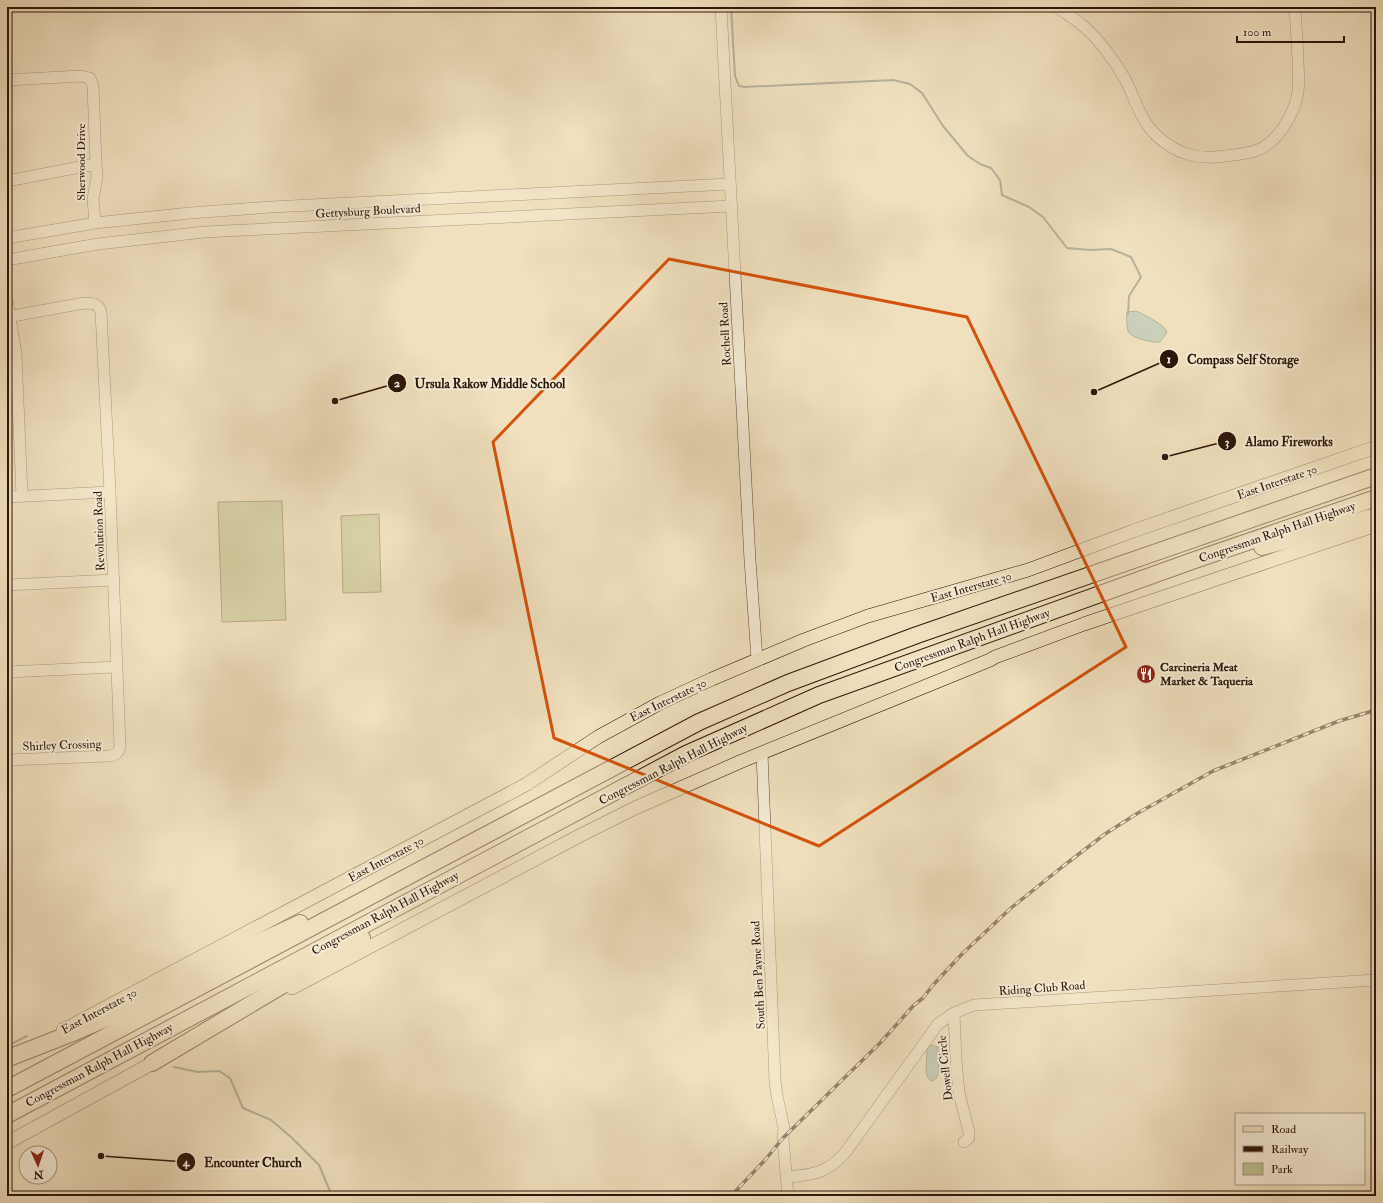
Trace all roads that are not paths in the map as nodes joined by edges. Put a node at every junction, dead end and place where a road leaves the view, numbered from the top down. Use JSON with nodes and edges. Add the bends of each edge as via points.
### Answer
{"nodes":[{"id":1,"x":721,"y":7,"type":"edge"},
{"id":2,"x":1057,"y":7,"type":"edge"},
{"id":3,"x":1295,"y":7,"type":"edge"},
{"id":4,"x":7,"y":80,"type":"edge"},
{"id":5,"x":96,"y":164,"type":"junction"},
{"id":6,"x":7,"y":181,"type":"edge"},
{"id":7,"x":730,"y":184,"type":"junction"},
{"id":8,"x":732,"y":206,"type":"junction"},
{"id":9,"x":95,"y":223,"type":"junction"},
{"id":10,"x":7,"y":238,"type":"edge"},
{"id":11,"x":7,"y":260,"type":"edge"},
{"id":12,"x":7,"y":300,"type":"edge"},
{"id":13,"x":9,"y":317,"type":"edge"},
{"id":14,"x":1376,"y":447,"type":"edge"},
{"id":15,"x":1376,"y":469,"type":"edge"},
{"id":16,"x":1376,"y":476,"type":"edge"},
{"id":17,"x":110,"y":492,"type":"junction"},
{"id":18,"x":22,"y":496,"type":"junction"},
{"id":19,"x":7,"y":497,"type":"edge"},
{"id":20,"x":1376,"y":498,"type":"edge"},
{"id":21,"x":1279,"y":510,"type":"junction"},
{"id":22,"x":1376,"y":516,"type":"edge"},
{"id":23,"x":1376,"y":525,"type":"edge"},
{"id":24,"x":1192,"y":561,"type":"junction"},
{"id":25,"x":114,"y":580,"type":"junction"},
{"id":26,"x":7,"y":585,"type":"edge"},
{"id":27,"x":757,"y":659,"type":"junction"},
{"id":28,"x":116,"y":667,"type":"junction"},
{"id":29,"x":7,"y":672,"type":"edge"},
{"id":30,"x":762,"y":753,"type":"junction"},
{"id":31,"x":117,"y":754,"type":"joint"},
{"id":32,"x":7,"y":760,"type":"edge"},
{"id":33,"x":612,"y":794,"type":"junction"},
{"id":34,"x":385,"y":888,"type":"junction"},
{"id":35,"x":1376,"y":980,"type":"edge"},
{"id":36,"x":954,"y":1013,"type":"junction"},
{"id":37,"x":9,"y":1058,"type":"edge"},
{"id":38,"x":152,"y":1063,"type":"junction"},
{"id":39,"x":7,"y":1089,"type":"edge"},
{"id":40,"x":7,"y":1115,"type":"edge"},
{"id":41,"x":964,"y":1142,"type":"dead end"},
{"id":42,"x":7,"y":1143,"type":"edge"},
{"id":43,"x":787,"y":1178,"type":"junction"},
{"id":44,"x":788,"y":1196,"type":"edge"}],
"edges":[{"from":1,"to":7,"type":"street","name":"Rochell Road"},
{"from":2,"to":3,"type":"street","via":[[1095,37],[1125,78],[1144,121],[1154,133],[1167,145],[1183,154],[1199,157],[1219,157],[1256,150],[1271,142],[1290,118],[1297,97],[1299,79]]},
{"from":4,"to":5,"type":"street","name":"Sherwood Drive","via":[[81,76],[90,78],[93,86]]},
{"from":5,"to":6,"type":"street"},
{"from":5,"to":9,"type":"street","name":"Sherwood Drive","via":[[93,199]]},
{"from":7,"to":8,"type":"street","name":"Rochell Road"},
{"from":7,"to":9,"type":"street","name":"Gettysburg Boulevard","via":[[256,208]]},
{"from":8,"to":11,"type":"street","name":"Gettysburg Boulevard","via":[[204,232],[98,244]]},
{"from":8,"to":27,"type":"street","name":"Rochell Road"},
{"from":9,"to":10,"type":"street","name":"Gettysburg Boulevard"},
{"from":12,"to":13,"type":"street"},
{"from":13,"to":17,"type":"street","name":"Revolution Road","via":[[84,303],[94,303],[100,307]]},
{"from":13,"to":18,"type":"street","via":[[16,354]]},
{"from":14,"to":27,"type":"main road","name":"East Interstate 30","via":[[1028,570],[868,616]]},
{"from":15,"to":21,"type":"highway"},
{"from":16,"to":21,"type":"highway","name":"Congressman Ralph Hall Highway"},
{"from":17,"to":18,"type":"street"},
{"from":17,"to":25,"type":"street","name":"Revolution Road"},
{"from":18,"to":19,"type":"street"},
{"from":20,"to":24,"type":"highway","name":"Congressman Ralph Hall Highway"},
{"from":21,"to":34,"type":"highway","name":"Congressman Ralph Hall Highway","via":[[973,614],[788,683],[699,722]]},
{"from":22,"to":24,"type":"highway","via":[[1217,560]]},
{"from":23,"to":30,"type":"main road","via":[[1084,624],[995,657]]},
{"from":24,"to":33,"type":"highway","name":"Congressman Ralph Hall Highway","via":[[818,695],[686,754]]},
{"from":25,"to":26,"type":"street"},
{"from":25,"to":28,"type":"street","name":"Revolution Road"},
{"from":27,"to":37,"type":"main road","name":"East Interstate 30","via":[[619,725],[527,784]]},
{"from":28,"to":29,"type":"street"},
{"from":28,"to":31,"type":"street","name":"Revolution Road","via":[[120,746]]},
{"from":30,"to":38,"type":"main road","via":[[635,808],[581,835]]},
{"from":30,"to":43,"type":"street","name":"South Ben Payne Road","via":[[775,1081],[784,1128]]},
{"from":31,"to":32,"type":"street","name":"Shirley Crossing"},
{"from":33,"to":38,"type":"highway","via":[[404,912]]},
{"from":33,"to":40,"type":"highway","name":"Congressman Ralph Hall Highway"},
{"from":34,"to":37,"type":"highway","via":[[299,923],[211,964],[130,1008]]},
{"from":34,"to":39,"type":"highway","name":"Congressman Ralph Hall Highway"},
{"from":35,"to":36,"type":"street","name":"Riding Club Road","via":[[974,1006]]},
{"from":36,"to":41,"type":"street","name":"Dowell Circle","via":[[958,1093],[970,1132],[969,1138]]},
{"from":36,"to":43,"type":"street","name":"Riding Club Road","via":[[938,1024],[835,1163],[818,1173]]},
{"from":38,"to":42,"type":"main road"},
{"from":43,"to":44,"type":"street","name":"South Ben Payne Road"}]}
